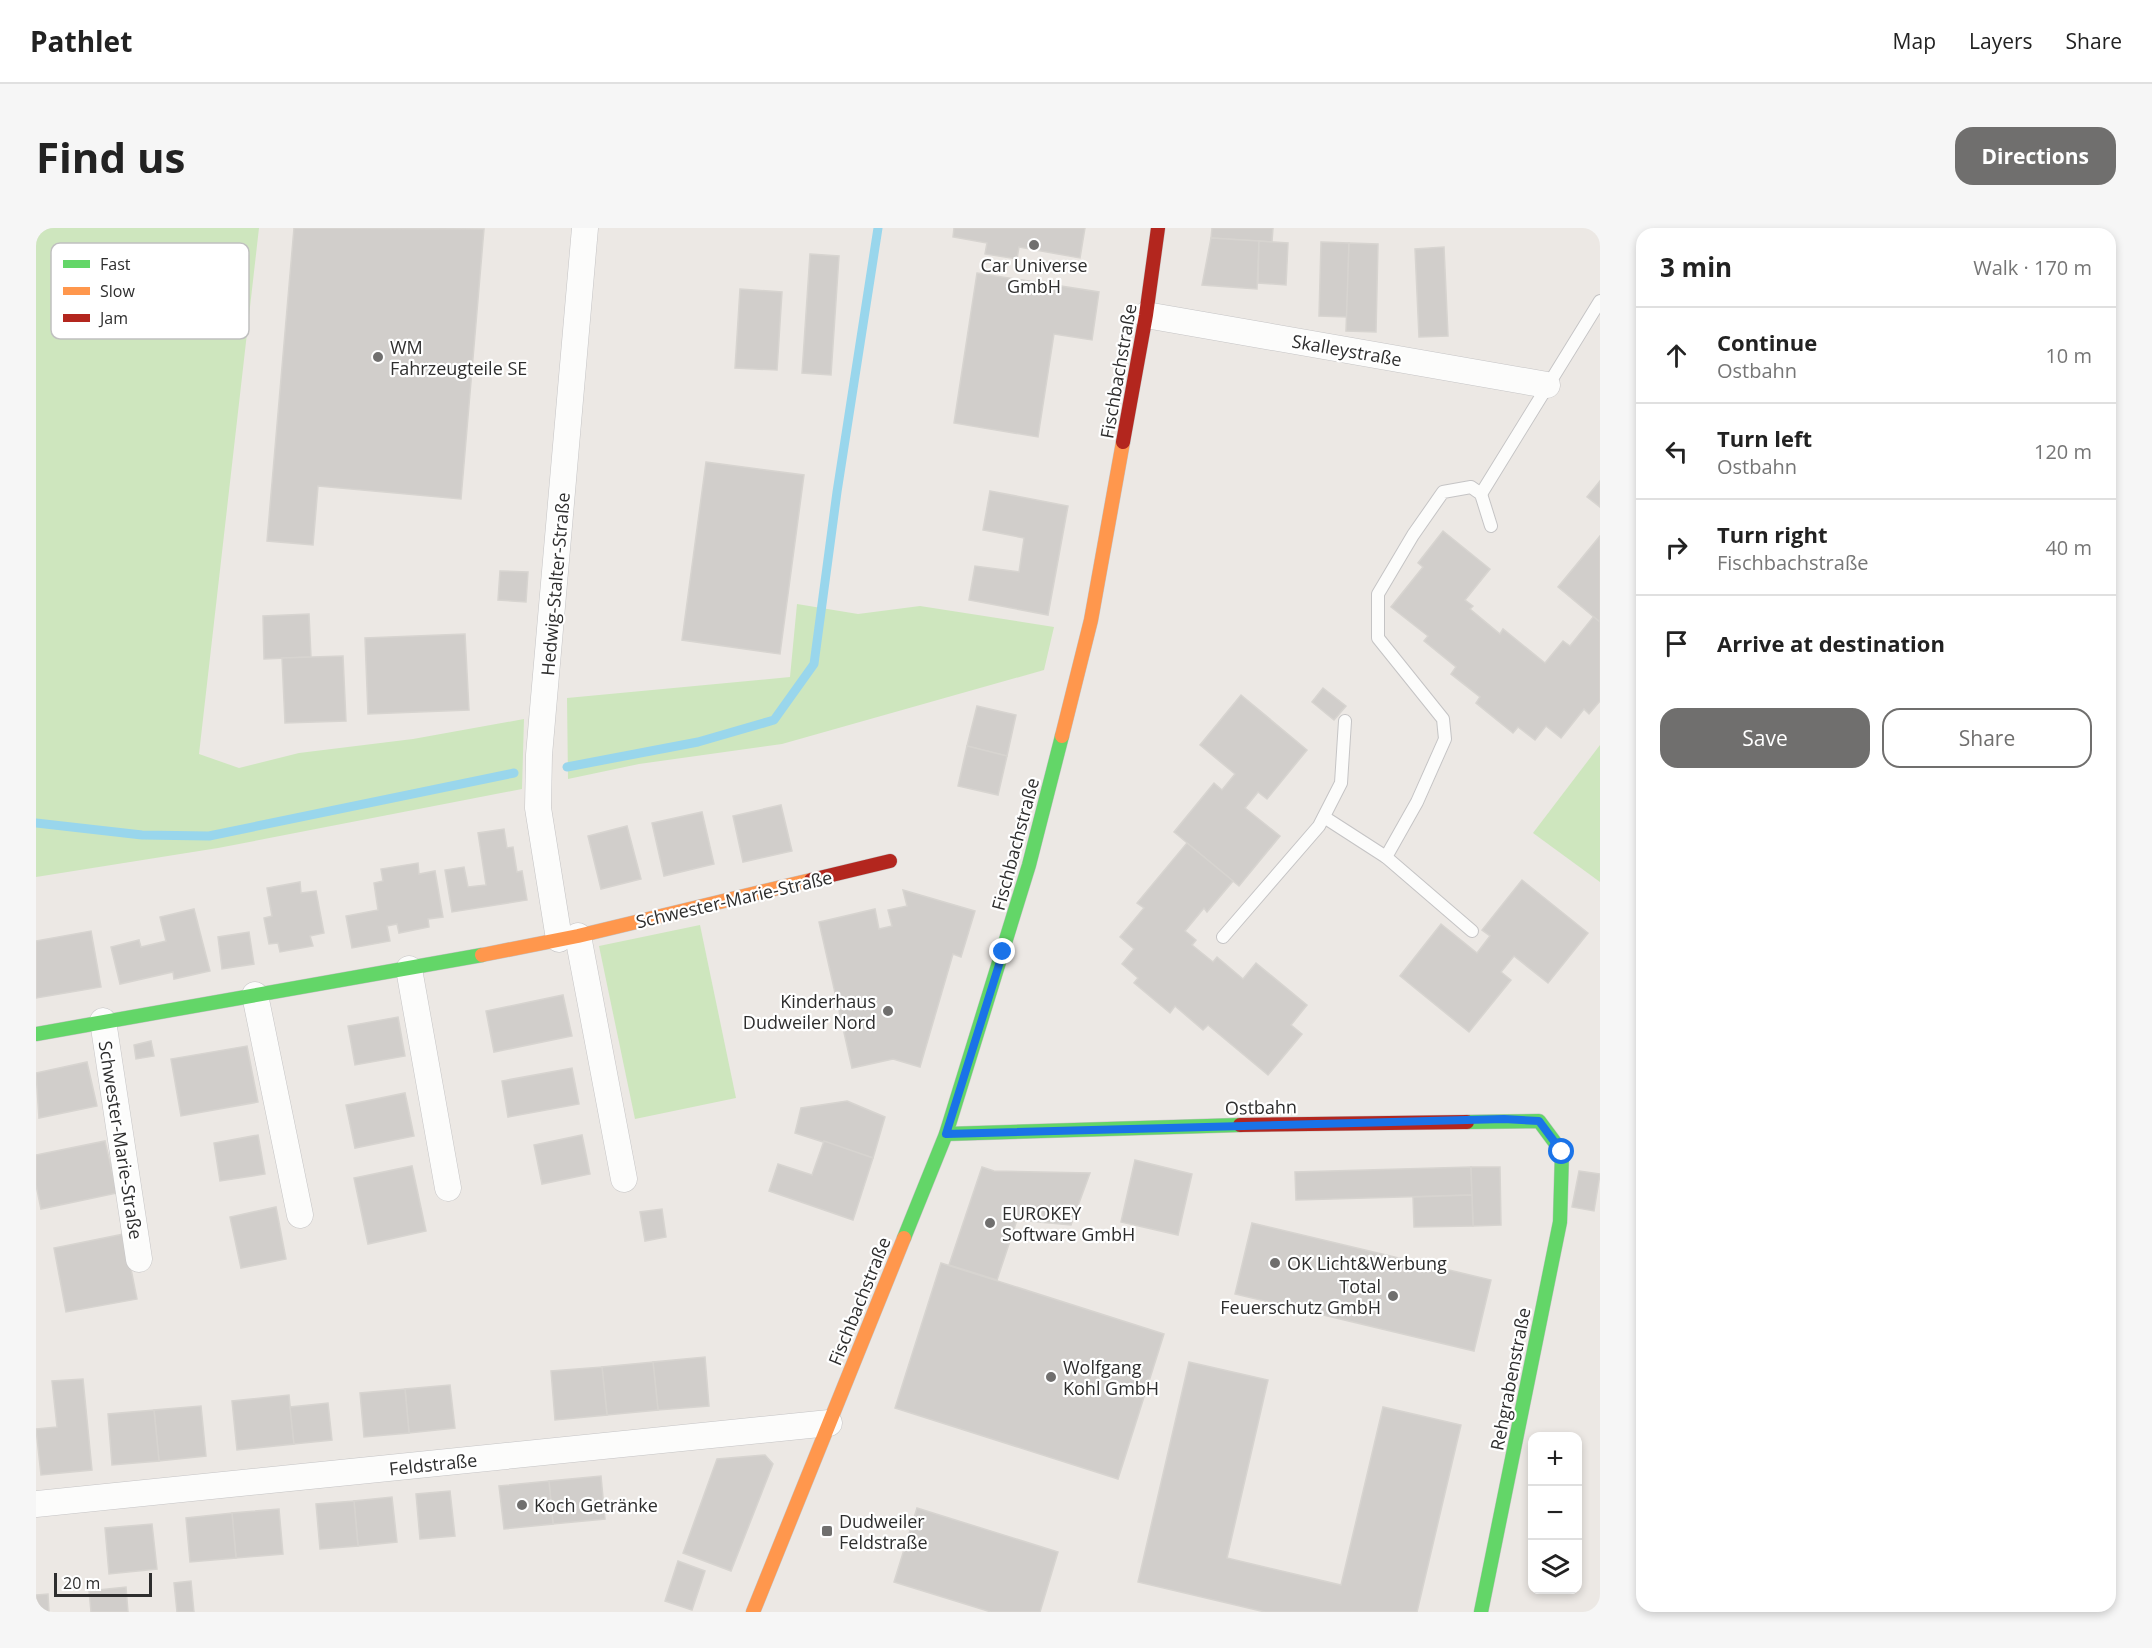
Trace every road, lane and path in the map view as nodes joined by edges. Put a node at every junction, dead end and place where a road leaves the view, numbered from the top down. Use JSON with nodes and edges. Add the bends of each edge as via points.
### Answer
{"nodes":[{"id":1,"x":585,"y":228,"type":"edge"},
{"id":2,"x":1158,"y":228,"type":"edge"},
{"id":3,"x":1600,"y":301,"type":"edge"},
{"id":4,"x":1146,"y":315,"type":"junction"},
{"id":5,"x":1547,"y":385,"type":"junction"},
{"id":6,"x":1481,"y":494,"type":"junction"},
{"id":7,"x":1491,"y":526,"type":"dead end"},
{"id":8,"x":1345,"y":721,"type":"dead end"},
{"id":9,"x":1324,"y":817,"type":"junction"},
{"id":10,"x":1386,"y":857,"type":"junction"},
{"id":11,"x":890,"y":861,"type":"dead end"},
{"id":12,"x":1472,"y":931,"type":"dead end"},
{"id":13,"x":1223,"y":937,"type":"dead end"},
{"id":14,"x":569,"y":938,"type":"junction"},
{"id":15,"x":409,"y":969,"type":"junction"},
{"id":16,"x":255,"y":995,"type":"junction"},
{"id":17,"x":103,"y":1022,"type":"junction"},
{"id":18,"x":36,"y":1034,"type":"edge"},
{"id":19,"x":946,"y":1134,"type":"junction"},
{"id":20,"x":1562,"y":1152,"type":"joint"},
{"id":21,"x":624,"y":1179,"type":"dead end"},
{"id":22,"x":448,"y":1188,"type":"dead end"},
{"id":23,"x":300,"y":1215,"type":"dead end"},
{"id":24,"x":139,"y":1259,"type":"dead end"},
{"id":25,"x":829,"y":1423,"type":"junction"},
{"id":26,"x":36,"y":1504,"type":"edge"},
{"id":27,"x":753,"y":1612,"type":"edge"},
{"id":28,"x":1481,"y":1612,"type":"edge"}],
"edges":[{"from":1,"to":14,"type":"street","name":"Hedwig-Stalter-Straße","via":[[539,755],[538,807]]},
{"from":2,"to":4,"type":"street","name":"Fischbachstraße"},
{"from":3,"to":5,"type":"lane"},
{"from":4,"to":5,"type":"street","name":"Skalleystraße"},
{"from":4,"to":19,"type":"street","name":"Fischbachstraße","via":[[1091,620],[1029,865]]},
{"from":5,"to":6,"type":"lane"},
{"from":6,"to":7,"type":"lane"},
{"from":6,"to":10,"type":"lane","via":[[1471,487],[1443,492],[1378,594],[1378,639],[1443,719],[1445,740]]},
{"from":8,"to":9,"type":"lane","via":[[1341,783]]},
{"from":9,"to":10,"type":"lane"},
{"from":9,"to":13,"type":"lane"},
{"from":10,"to":12,"type":"lane"},
{"from":11,"to":14,"type":"street","name":"Schwester-Marie-Straße"},
{"from":14,"to":15,"type":"street","name":"Schwester-Marie-Straße"},
{"from":14,"to":21,"type":"street"},
{"from":15,"to":16,"type":"street","name":"Schwester-Marie-Straße"},
{"from":15,"to":22,"type":"street"},
{"from":16,"to":17,"type":"street","name":"Schwester-Marie-Straße"},
{"from":16,"to":23,"type":"street"},
{"from":17,"to":18,"type":"street","name":"Schwester-Marie-Straße"},
{"from":17,"to":24,"type":"street","name":"Schwester-Marie-Straße"},
{"from":19,"to":20,"type":"street","name":"Ostbahn","via":[[1504,1119],[1539,1121]]},
{"from":19,"to":25,"type":"street","name":"Fischbachstraße"},
{"from":20,"to":28,"type":"street","name":"Rehgrabenstraße","via":[[1560,1222]]},
{"from":25,"to":26,"type":"street","name":"Feldstraße"},
{"from":25,"to":27,"type":"street","name":"Fischbachstraße"}]}
